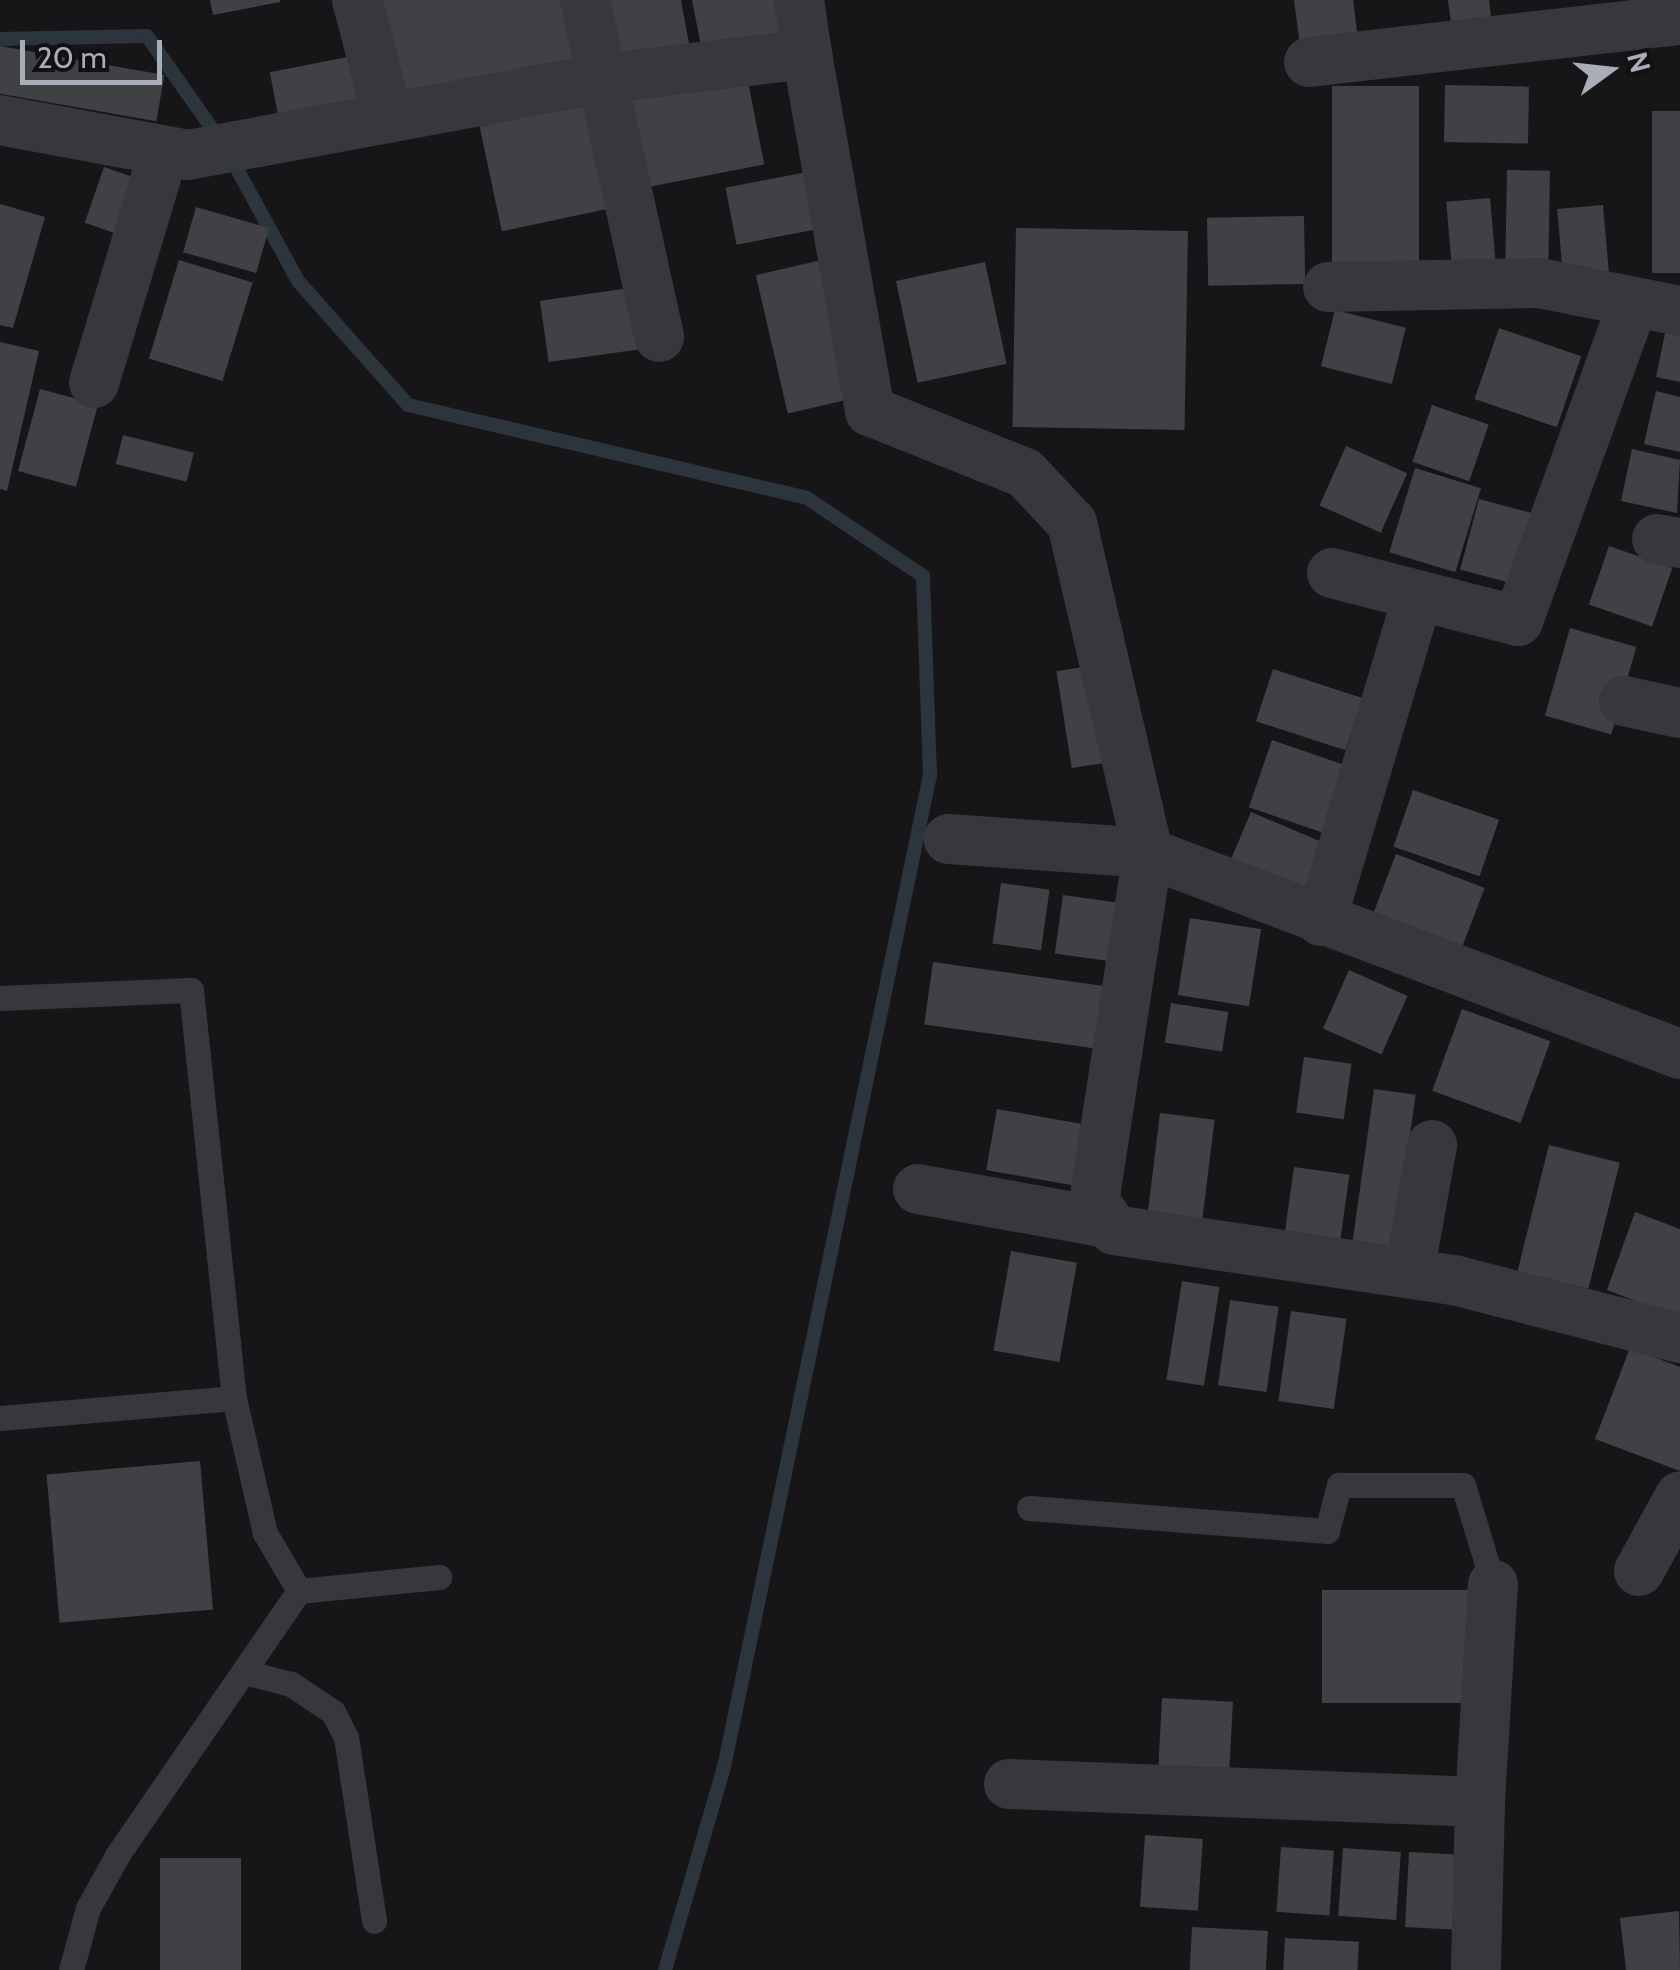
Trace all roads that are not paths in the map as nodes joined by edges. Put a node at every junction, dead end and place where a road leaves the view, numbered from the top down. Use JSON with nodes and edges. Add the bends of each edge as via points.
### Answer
{"nodes":[{"id":1,"x":357,"y":0,"type":"edge"},
{"id":2,"x":584,"y":0,"type":"edge"},
{"id":3,"x":799,"y":0,"type":"edge"},
{"id":4,"x":1680,"y":20,"type":"edge"},
{"id":5,"x":806,"y":54,"type":"junction"},
{"id":6,"x":1309,"y":62,"type":"dead end"},
{"id":7,"x":600,"y":79,"type":"junction"},
{"id":8,"x":388,"y":117,"type":"junction"},
{"id":9,"x":0,"y":120,"type":"edge"},
{"id":10,"x":176,"y":153,"type":"junction"},
{"id":11,"x":1328,"y":287,"type":"dead end"},
{"id":12,"x":1656,"y":307,"type":"edge"},
{"id":13,"x":659,"y":337,"type":"dead end"},
{"id":14,"x":94,"y":383,"type":"dead end"},
{"id":15,"x":1332,"y":573,"type":"dead end"},
{"id":16,"x":1418,"y":596,"type":"junction"},
{"id":17,"x":1624,"y":702,"type":"dead end"},
{"id":18,"x":1680,"y":714,"type":"edge"},
{"id":19,"x":948,"y":840,"type":"dead end"},
{"id":20,"x":1148,"y":853,"type":"junction"},
{"id":21,"x":1321,"y":920,"type":"junction"},
{"id":22,"x":0,"y":998,"type":"edge"},
{"id":23,"x":1680,"y":1054,"type":"edge"},
{"id":24,"x":1432,"y":1145,"type":"dead end"},
{"id":25,"x":918,"y":1189,"type":"dead end"},
{"id":26,"x":1102,"y":1222,"type":"junction"},
{"id":27,"x":1409,"y":1273,"type":"junction"},
{"id":28,"x":1680,"y":1338,"type":"edge"},
{"id":29,"x":234,"y":1398,"type":"junction"},
{"id":30,"x":0,"y":1418,"type":"edge"},
{"id":31,"x":1680,"y":1496,"type":"edge"},
{"id":32,"x":1029,"y":1508,"type":"dead end"},
{"id":33,"x":1639,"y":1571,"type":"dead end"},
{"id":34,"x":439,"y":1577,"type":"dead end"},
{"id":35,"x":1493,"y":1584,"type":"joint"},
{"id":36,"x":299,"y":1591,"type":"junction"},
{"id":37,"x":244,"y":1672,"type":"junction"},
{"id":38,"x":1009,"y":1784,"type":"dead end"},
{"id":39,"x":1480,"y":1802,"type":"junction"},
{"id":40,"x":374,"y":1920,"type":"dead end"},
{"id":41,"x":71,"y":1970,"type":"edge"},
{"id":42,"x":1476,"y":1970,"type":"edge"}],
"edges":[{"from":1,"to":8,"type":"street"},
{"from":2,"to":7,"type":"street"},
{"from":3,"to":5,"type":"street"},
{"from":4,"to":6,"type":"street"},
{"from":5,"to":7,"type":"street"},
{"from":5,"to":20,"type":"street","via":[[870,412],[1025,474],[1072,523]]},
{"from":7,"to":8,"type":"street"},
{"from":7,"to":13,"type":"street"},
{"from":8,"to":10,"type":"street"},
{"from":9,"to":10,"type":"street"},
{"from":10,"to":14,"type":"street"},
{"from":11,"to":12,"type":"street","via":[[1538,283]]},
{"from":12,"to":16,"type":"street","via":[[1518,621]]},
{"from":15,"to":16,"type":"street"},
{"from":16,"to":21,"type":"street"},
{"from":17,"to":18,"type":"street"},
{"from":19,"to":20,"type":"street"},
{"from":20,"to":21,"type":"street"},
{"from":20,"to":26,"type":"street","via":[[1094,1200]]},
{"from":21,"to":23,"type":"street"},
{"from":22,"to":29,"type":"lane","via":[[191,990]]},
{"from":24,"to":27,"type":"street"},
{"from":25,"to":26,"type":"street"},
{"from":26,"to":27,"type":"street","via":[[1127,1233]]},
{"from":27,"to":28,"type":"street","via":[[1624,1317]]},
{"from":29,"to":30,"type":"lane"},
{"from":29,"to":36,"type":"lane","via":[[265,1533]]},
{"from":31,"to":33,"type":"street"},
{"from":32,"to":35,"type":"lane","via":[[1326,1531],[1340,1485],[1463,1485],[1494,1564]]},
{"from":34,"to":36,"type":"lane"},
{"from":35,"to":39,"type":"street"},
{"from":36,"to":37,"type":"lane"},
{"from":37,"to":40,"type":"lane","via":[[291,1684],[333,1712],[346,1738]]},
{"from":37,"to":41,"type":"lane","via":[[118,1854],[88,1908]]},
{"from":38,"to":39,"type":"street"},
{"from":39,"to":42,"type":"street"}]}
